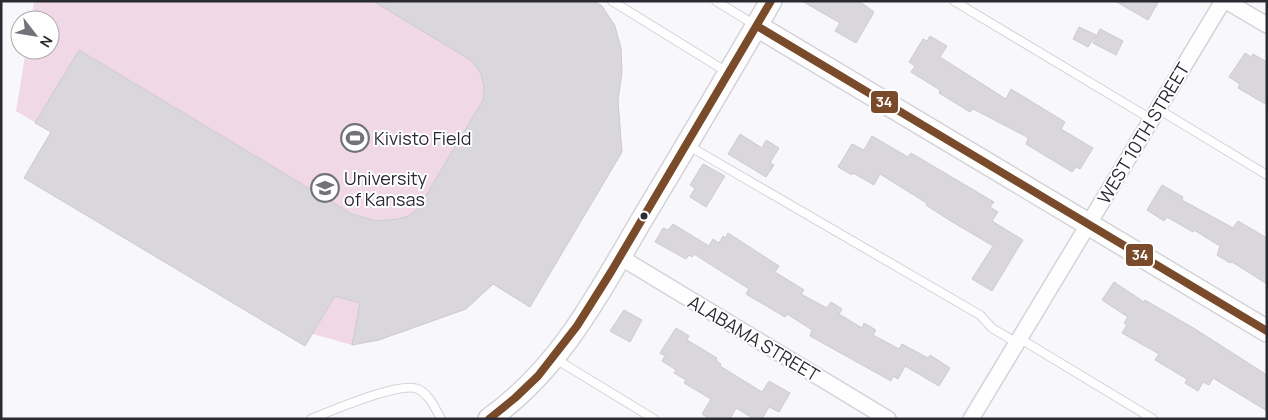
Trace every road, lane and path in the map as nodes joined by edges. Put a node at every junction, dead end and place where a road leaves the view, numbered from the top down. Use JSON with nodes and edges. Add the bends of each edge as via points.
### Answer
{"nodes":[{"id":1,"x":612,"y":1,"type":"edge"},
{"id":2,"x":716,"y":1,"type":"edge"},
{"id":3,"x":771,"y":1,"type":"edge"},
{"id":4,"x":954,"y":1,"type":"edge"},
{"id":5,"x":1224,"y":1,"type":"edge"},
{"id":6,"x":1267,"y":25,"type":"edge"},
{"id":7,"x":756,"y":26,"type":"junction"},
{"id":8,"x":729,"y":73,"type":"junction"},
{"id":9,"x":1155,"y":114,"type":"junction"},
{"id":10,"x":687,"y":145,"type":"junction"},
{"id":11,"x":1267,"y":175,"type":"edge"},
{"id":12,"x":1088,"y":224,"type":"junction"},
{"id":13,"x":620,"y":257,"type":"junction"},
{"id":14,"x":1267,"y":331,"type":"edge"},
{"id":15,"x":1018,"y":341,"type":"junction"},
{"id":16,"x":554,"y":358,"type":"junction"},
{"id":17,"x":311,"y":419,"type":"edge"},
{"id":18,"x":441,"y":419,"type":"edge"},
{"id":19,"x":489,"y":419,"type":"edge"},
{"id":20,"x":654,"y":419,"type":"edge"},
{"id":21,"x":888,"y":419,"type":"edge"},
{"id":22,"x":971,"y":419,"type":"edge"},
{"id":23,"x":1152,"y":419,"type":"edge"}],
"edges":[{"from":1,"to":8,"type":"lane"},
{"from":2,"to":7,"type":"lane"},
{"from":3,"to":7,"type":"street"},
{"from":4,"to":9,"type":"lane"},
{"from":5,"to":6,"type":"street"},
{"from":5,"to":9,"type":"street","name":"WEST 10TH STREET"},
{"from":7,"to":8,"type":"street"},
{"from":7,"to":12,"type":"street"},
{"from":8,"to":10,"type":"street"},
{"from":9,"to":11,"type":"lane"},
{"from":9,"to":12,"type":"street","name":"WEST 10TH STREET"},
{"from":10,"to":13,"type":"street"},
{"from":10,"to":15,"type":"lane","via":[[980,315],[992,328]]},
{"from":12,"to":14,"type":"street"},
{"from":12,"to":15,"type":"street","name":"WEST 10TH STREET"},
{"from":13,"to":16,"type":"street"},
{"from":13,"to":21,"type":"street","name":"ALABAMA STREET"},
{"from":15,"to":22,"type":"street","name":"WEST 10TH STREET"},
{"from":15,"to":23,"type":"lane"},
{"from":16,"to":19,"type":"street","via":[[522,394]]},
{"from":16,"to":20,"type":"lane"},
{"from":17,"to":18,"type":"lane","via":[[406,387],[424,394]]}]}
